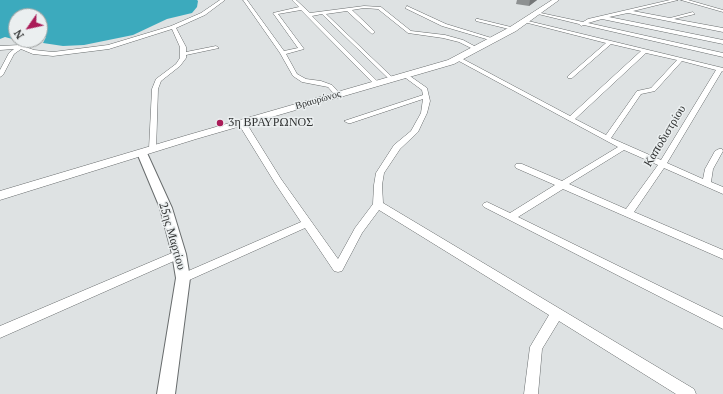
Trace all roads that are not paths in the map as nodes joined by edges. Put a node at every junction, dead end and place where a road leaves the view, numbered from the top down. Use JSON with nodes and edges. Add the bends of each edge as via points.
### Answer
{"nodes":[{"id":1,"x":223,"y":0,"type":"edge"},
{"id":2,"x":245,"y":0,"type":"edge"},
{"id":3,"x":294,"y":0,"type":"edge"},
{"id":4,"x":556,"y":0,"type":"edge"},
{"id":5,"x":676,"y":0,"type":"edge"},
{"id":6,"x":683,"y":0,"type":"edge"},
{"id":7,"x":407,"y":7,"type":"dead end"},
{"id":8,"x":302,"y":8,"type":"junction"},
{"id":9,"x":348,"y":9,"type":"junction"},
{"id":10,"x":543,"y":9,"type":"junction"},
{"id":11,"x":627,"y":11,"type":"junction"},
{"id":12,"x":723,"y":11,"type":"edge"},
{"id":13,"x":323,"y":13,"type":"junction"},
{"id":14,"x":536,"y":13,"type":"junction"},
{"id":15,"x":693,"y":13,"type":"dead end"},
{"id":16,"x":308,"y":15,"type":"junction"},
{"id":17,"x":602,"y":17,"type":"junction"},
{"id":18,"x":669,"y":19,"type":"junction"},
{"id":19,"x":478,"y":20,"type":"dead end"},
{"id":20,"x":590,"y":20,"type":"junction"},
{"id":21,"x":526,"y":21,"type":"junction"},
{"id":22,"x":584,"y":24,"type":"junction"},
{"id":23,"x":173,"y":27,"type":"junction"},
{"id":24,"x":513,"y":29,"type":"junction"},
{"id":25,"x":723,"y":30,"type":"edge"},
{"id":26,"x":372,"y":32,"type":"dead end"},
{"id":27,"x":571,"y":32,"type":"junction"},
{"id":28,"x":495,"y":40,"type":"junction"},
{"id":29,"x":610,"y":42,"type":"junction"},
{"id":30,"x":723,"y":42,"type":"edge"},
{"id":31,"x":19,"y":48,"type":"edge"},
{"id":32,"x":23,"y":48,"type":"edge"},
{"id":33,"x":216,"y":48,"type":"dead end"},
{"id":34,"x":477,"y":49,"type":"junction"},
{"id":35,"x":645,"y":51,"type":"junction"},
{"id":36,"x":283,"y":53,"type":"junction"},
{"id":37,"x":183,"y":54,"type":"junction"},
{"id":38,"x":723,"y":55,"type":"edge"},
{"id":39,"x":459,"y":59,"type":"junction"},
{"id":40,"x":681,"y":59,"type":"junction"},
{"id":41,"x":721,"y":69,"type":"edge"},
{"id":42,"x":0,"y":75,"type":"edge"},
{"id":43,"x":405,"y":75,"type":"junction"},
{"id":44,"x":570,"y":77,"type":"dead end"},
{"id":45,"x":391,"y":79,"type":"junction"},
{"id":46,"x":376,"y":83,"type":"junction"},
{"id":47,"x":338,"y":94,"type":"junction"},
{"id":48,"x":427,"y":96,"type":"junction"},
{"id":49,"x":571,"y":119,"type":"junction"},
{"id":50,"x":348,"y":121,"type":"dead end"},
{"id":51,"x":242,"y":123,"type":"junction"},
{"id":52,"x":607,"y":139,"type":"junction"},
{"id":53,"x":623,"y":147,"type":"junction"},
{"id":54,"x":148,"y":151,"type":"junction"},
{"id":55,"x":719,"y":151,"type":"dead end"},
{"id":56,"x":662,"y":165,"type":"junction"},
{"id":57,"x":519,"y":166,"type":"dead end"},
{"id":58,"x":562,"y":184,"type":"junction"},
{"id":59,"x":706,"y":184,"type":"junction"},
{"id":60,"x":722,"y":191,"type":"edge"},
{"id":61,"x":0,"y":196,"type":"edge"},
{"id":62,"x":378,"y":205,"type":"junction"},
{"id":63,"x":487,"y":205,"type":"dead end"},
{"id":64,"x":628,"y":214,"type":"junction"},
{"id":65,"x":512,"y":216,"type":"junction"},
{"id":66,"x":307,"y":223,"type":"junction"},
{"id":67,"x":179,"y":254,"type":"junction"},
{"id":68,"x":723,"y":255,"type":"edge"},
{"id":69,"x":184,"y":278,"type":"junction"},
{"id":70,"x":556,"y":315,"type":"junction"},
{"id":71,"x":723,"y":324,"type":"edge"},
{"id":72,"x":0,"y":332,"type":"edge"},
{"id":73,"x":166,"y":394,"type":"edge"},
{"id":74,"x":532,"y":394,"type":"edge"},
{"id":75,"x":689,"y":394,"type":"edge"}],
"edges":[{"from":1,"to":23,"type":"street","via":[[203,14]]},
{"from":2,"to":36,"type":"street"},
{"from":3,"to":8,"type":"street"},
{"from":4,"to":10,"type":"main road","name":"Βραυρώνος"},
{"from":5,"to":11,"type":"street"},
{"from":6,"to":12,"type":"street"},
{"from":7,"to":28,"type":"street","via":[[444,25]]},
{"from":8,"to":16,"type":"street"},
{"from":8,"to":36,"type":"street","via":[[275,13],[301,49]]},
{"from":9,"to":13,"type":"street"},
{"from":9,"to":26,"type":"street"},
{"from":9,"to":34,"type":"street","via":[[379,8],[410,32],[452,38]]},
{"from":10,"to":14,"type":"main road","name":"Βραυρώνος"},
{"from":10,"to":20,"type":"street"},
{"from":11,"to":17,"type":"street"},
{"from":11,"to":18,"type":"street"},
{"from":13,"to":16,"type":"street"},
{"from":13,"to":45,"type":"street"},
{"from":14,"to":21,"type":"main road","name":"Βραυρώνος"},
{"from":14,"to":22,"type":"street"},
{"from":15,"to":18,"type":"street"},
{"from":16,"to":46,"type":"street"},
{"from":17,"to":20,"type":"street"},
{"from":17,"to":30,"type":"street"},
{"from":18,"to":25,"type":"street"},
{"from":19,"to":24,"type":"street"},
{"from":20,"to":22,"type":"street"},
{"from":21,"to":24,"type":"main road","name":"Βραυρώνος"},
{"from":21,"to":27,"type":"street"},
{"from":22,"to":27,"type":"street"},
{"from":22,"to":38,"type":"street"},
{"from":23,"to":32,"type":"street","via":[[119,45],[81,52],[42,54]]},
{"from":23,"to":37,"type":"street","via":[[183,47]]},
{"from":24,"to":28,"type":"main road","name":"Βραυρώνος"},
{"from":27,"to":29,"type":"street"},
{"from":28,"to":34,"type":"main road","name":"Βραυρώνος"},
{"from":29,"to":35,"type":"street"},
{"from":29,"to":44,"type":"street"},
{"from":31,"to":42,"type":"street","via":[[12,53]]},
{"from":33,"to":37,"type":"street"},
{"from":34,"to":39,"type":"main road","name":"Βραυρώνος"},
{"from":35,"to":40,"type":"street"},
{"from":35,"to":49,"type":"street"},
{"from":36,"to":47,"type":"street","via":[[296,75],[304,80],[330,86]]},
{"from":37,"to":54,"type":"street","via":[[182,61],[158,80]]},
{"from":39,"to":43,"type":"main road","name":"Βραυρώνος"},
{"from":39,"to":49,"type":"street"},
{"from":40,"to":41,"type":"street"},
{"from":40,"to":52,"type":"street","via":[[653,90],[639,92]]},
{"from":41,"to":56,"type":"street","name":"Καποδιστρίου"},
{"from":43,"to":45,"type":"main road","name":"Βραυρώνος"},
{"from":43,"to":48,"type":"street","via":[[425,89]]},
{"from":45,"to":46,"type":"main road","name":"Βραυρώνος"},
{"from":46,"to":47,"type":"main road","name":"Βραυρώνος"},
{"from":47,"to":51,"type":"main road","name":"Βραυρώνος"},
{"from":48,"to":50,"type":"street"},
{"from":48,"to":62,"type":"street","via":[[424,113],[414,132],[397,147],[380,173]]},
{"from":49,"to":52,"type":"street"},
{"from":51,"to":54,"type":"main road","name":"Βραυρώνος"},
{"from":51,"to":66,"type":"street"},
{"from":52,"to":53,"type":"street"},
{"from":53,"to":56,"type":"street"},
{"from":53,"to":58,"type":"street"},
{"from":54,"to":61,"type":"main road","name":"Βραυρώνος"},
{"from":54,"to":67,"type":"street","name":"25ης Μαρτίου"},
{"from":55,"to":59,"type":"street","via":[[709,169]]},
{"from":56,"to":59,"type":"street"},
{"from":56,"to":64,"type":"street","name":"Καποδιστρίου"},
{"from":57,"to":58,"type":"street"},
{"from":58,"to":64,"type":"street"},
{"from":58,"to":65,"type":"street"},
{"from":59,"to":60,"type":"street"},
{"from":62,"to":66,"type":"street","via":[[358,231],[338,268]]},
{"from":62,"to":70,"type":"street"},
{"from":63,"to":65,"type":"street"},
{"from":64,"to":68,"type":"street"},
{"from":65,"to":71,"type":"street"},
{"from":66,"to":69,"type":"street"},
{"from":67,"to":69,"type":"street","name":"25ης Μαρτίου"},
{"from":67,"to":72,"type":"street"},
{"from":69,"to":73,"type":"street","name":"25ης Μαρτίου"},
{"from":70,"to":74,"type":"street","via":[[536,347]]},
{"from":70,"to":75,"type":"street"}]}
